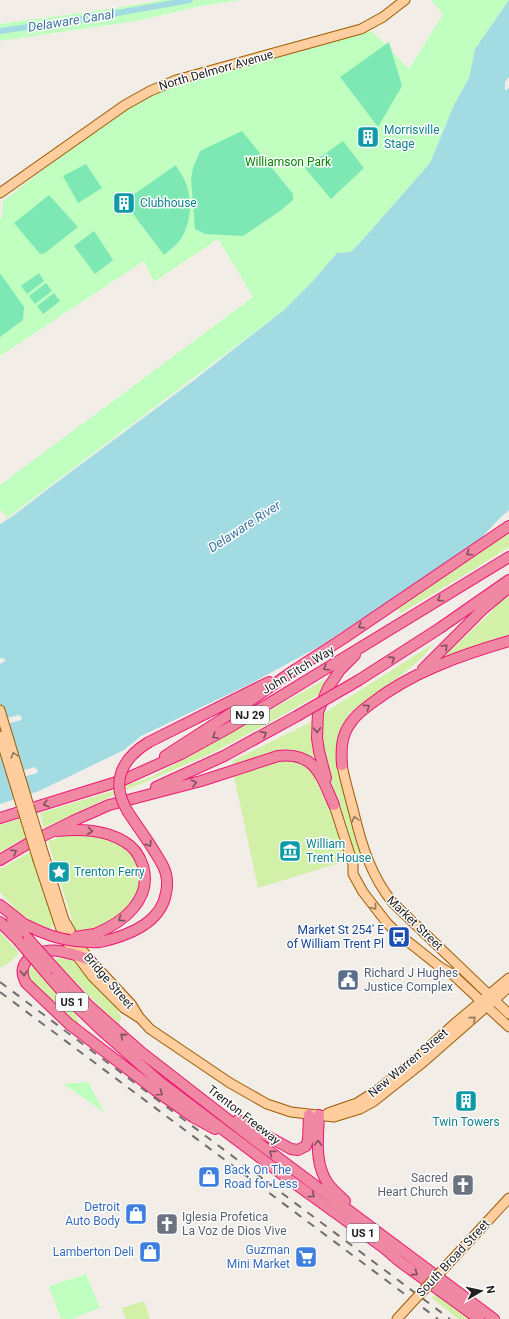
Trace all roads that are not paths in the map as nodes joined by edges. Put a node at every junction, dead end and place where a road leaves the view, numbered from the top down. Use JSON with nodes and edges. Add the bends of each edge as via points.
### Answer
{"nodes":[{"id":1,"x":405,"y":0,"type":"edge"},
{"id":2,"x":0,"y":193,"type":"edge"},
{"id":3,"x":506,"y":529,"type":"edge"},
{"id":4,"x":509,"y":557,"type":"edge"},
{"id":5,"x":509,"y":580,"type":"edge"},
{"id":6,"x":509,"y":587,"type":"edge"},
{"id":7,"x":372,"y":641,"type":"junction"},
{"id":8,"x":509,"y":641,"type":"edge"},
{"id":9,"x":296,"y":669,"type":"junction"},
{"id":10,"x":418,"y":675,"type":"junction"},
{"id":11,"x":0,"y":710,"type":"edge"},
{"id":12,"x":0,"y":736,"type":"edge"},
{"id":13,"x":342,"y":765,"type":"joint"},
{"id":14,"x":123,"y":780,"type":"junction"},
{"id":15,"x":115,"y":803,"type":"junction"},
{"id":16,"x":334,"y":805,"type":"junction"},
{"id":17,"x":0,"y":818,"type":"edge"},
{"id":18,"x":51,"y":832,"type":"junction"},
{"id":19,"x":41,"y":859,"type":"junction"},
{"id":20,"x":0,"y":860,"type":"edge"},
{"id":21,"x":0,"y":906,"type":"edge"},
{"id":22,"x":0,"y":922,"type":"edge"},
{"id":23,"x":97,"y":938,"type":"junction"},
{"id":24,"x":77,"y":955,"type":"junction"},
{"id":25,"x":90,"y":960,"type":"junction"},
{"id":26,"x":51,"y":971,"type":"junction"},
{"id":27,"x":509,"y":978,"type":"edge"},
{"id":28,"x":509,"y":987,"type":"edge"},
{"id":29,"x":488,"y":1001,"type":"junction"},
{"id":30,"x":509,"y":1014,"type":"edge"},
{"id":31,"x":139,"y":1018,"type":"junction"},
{"id":32,"x":509,"y":1027,"type":"edge"},
{"id":33,"x":138,"y":1056,"type":"junction"},
{"id":34,"x":205,"y":1101,"type":"junction"},
{"id":35,"x":309,"y":1115,"type":"junction"},
{"id":36,"x":319,"y":1115,"type":"junction"},
{"id":37,"x":246,"y":1147,"type":"junction"},
{"id":38,"x":509,"y":1198,"type":"edge"},
{"id":39,"x":371,"y":1226,"type":"junction"},
{"id":40,"x":397,"y":1319,"type":"edge"},
{"id":41,"x":479,"y":1319,"type":"edge"},
{"id":42,"x":494,"y":1319,"type":"edge"}],
"edges":[{"from":1,"to":2,"type":"main road","name":"North Delmorr Avenue","via":[[383,17],[361,29],[176,80],[150,91],[125,105]]},
{"from":3,"to":9,"type":"highway","one_way":true},
{"from":4,"to":7,"type":"highway","name":"John Fitch Way","number":"NJ 29","one_way":true},
{"from":15,"to":5,"type":"highway","number":"NJ 29","one_way":true,"bridge":true,"via":[[216,759],[297,716],[359,680]]},
{"from":10,"to":6,"type":"highway","one_way":true,"via":[[482,610]]},
{"from":7,"to":14,"type":"highway","name":"John Fitch Way","number":"NJ 29","one_way":true,"via":[[208,740]]},
{"from":7,"to":16,"type":"highway","one_way":true,"via":[[340,670],[328,688],[318,712],[319,750]]},
{"from":8,"to":10,"type":"highway"},
{"from":9,"to":14,"type":"highway","via":[[168,755]]},
{"from":9,"to":23,"type":"highway","one_way":true,"bridge":true,"via":[[149,742],[130,756],[122,769],[119,782],[122,802],[163,866],[167,883],[166,897],[161,909],[149,922],[124,936]]},
{"from":13,"to":10,"type":"highway","one_way":true,"via":[[342,741],[354,718],[381,696]]},
{"from":19,"to":11,"type":"main road","name":"Bridge Street","one_way":true,"bridge":true},
{"from":12,"to":19,"type":"main road","name":"Bridge Street","bridge":true},
{"from":29,"to":13,"type":"main road","name":"Market Street","one_way":true,"via":[[384,892],[371,870],[361,842]]},
{"from":14,"to":17,"type":"highway","name":"John Fitch Way","number":"NJ 29","one_way":true},
{"from":15,"to":16,"type":"highway","one_way":true,"via":[[284,756],[298,757],[311,763],[320,773]]},
{"from":15,"to":18,"type":"highway","number":"NJ 29"},
{"from":16,"to":29,"type":"main road","name":"Market Street","one_way":true,"via":[[353,864],[353,874],[374,908],[396,932]]},
{"from":20,"to":18,"type":"highway","number":"NJ 29","one_way":true},
{"from":18,"to":23,"type":"highway","one_way":true,"via":[[85,830],[106,834],[127,843],[140,858],[145,879],[140,900],[130,913]]},
{"from":19,"to":24,"type":"main road","name":"Bridge Street","via":[[61,929]]},
{"from":19,"to":25,"type":"main road","name":"Bridge Street","via":[[64,920]]},
{"from":21,"to":23,"type":"highway","bridge":true,"via":[[24,924],[60,939]]},
{"from":21,"to":26,"type":"highway","name":"Trenton Freeway","number":"US 1","bridge":true},
{"from":22,"to":26,"type":"highway","name":"Trenton Freeway","number":"US 1","bridge":true},
{"from":24,"to":25,"type":"highway"},
{"from":24,"to":31,"type":"main road","name":"Bridge Street","via":[[92,976],[124,1008]]},
{"from":24,"to":37,"type":"highway","one_way":true,"via":[[52,951],[36,954],[28,959],[23,967],[22,973],[26,983],[69,1024],[128,1070],[194,1117]]},
{"from":25,"to":31,"type":"main road","name":"Bridge Street","via":[[131,1004]]},
{"from":33,"to":26,"type":"highway","name":"Trenton Freeway","number":"US 1","one_way":true,"via":[[106,1021]]},
{"from":26,"to":33,"type":"highway","name":"Trenton Freeway","number":"US 1","via":[[67,997],[100,1030]]},
{"from":27,"to":29,"type":"main road"},
{"from":28,"to":29,"type":"main road"},
{"from":29,"to":30,"type":"main road","name":"Market Street"},
{"from":29,"to":32,"type":"main road","name":"Market Street"},
{"from":29,"to":36,"type":"main road","name":"New Warren Street","via":[[421,1064],[373,1102],[347,1114],[334,1117]]},
{"from":31,"to":35,"type":"main road","name":"New Warren Street","via":[[150,1029],[212,1073],[258,1100],[286,1111]]},
{"from":33,"to":34,"type":"highway","name":"Trenton Freeway","number":"US 1"},
{"from":33,"to":37,"type":"highway","name":"Trenton Freeway","number":"US 1","via":[[160,1082]]},
{"from":34,"to":35,"type":"highway","via":[[257,1132],[298,1150],[306,1146],[308,1140]]},
{"from":39,"to":34,"type":"highway","name":"Trenton Freeway","number":"US 1","one_way":true},
{"from":35,"to":36,"type":"main road","name":"New Warren Street"},
{"from":39,"to":36,"type":"highway","one_way":true,"via":[[330,1185],[322,1172],[318,1154]]},
{"from":37,"to":41,"type":"highway","name":"Trenton Freeway","number":"US 1","one_way":true},
{"from":38,"to":40,"type":"main road","name":"South Broad Street","bridge":true},
{"from":39,"to":42,"type":"highway","name":"Trenton Freeway","number":"US 1"}]}
